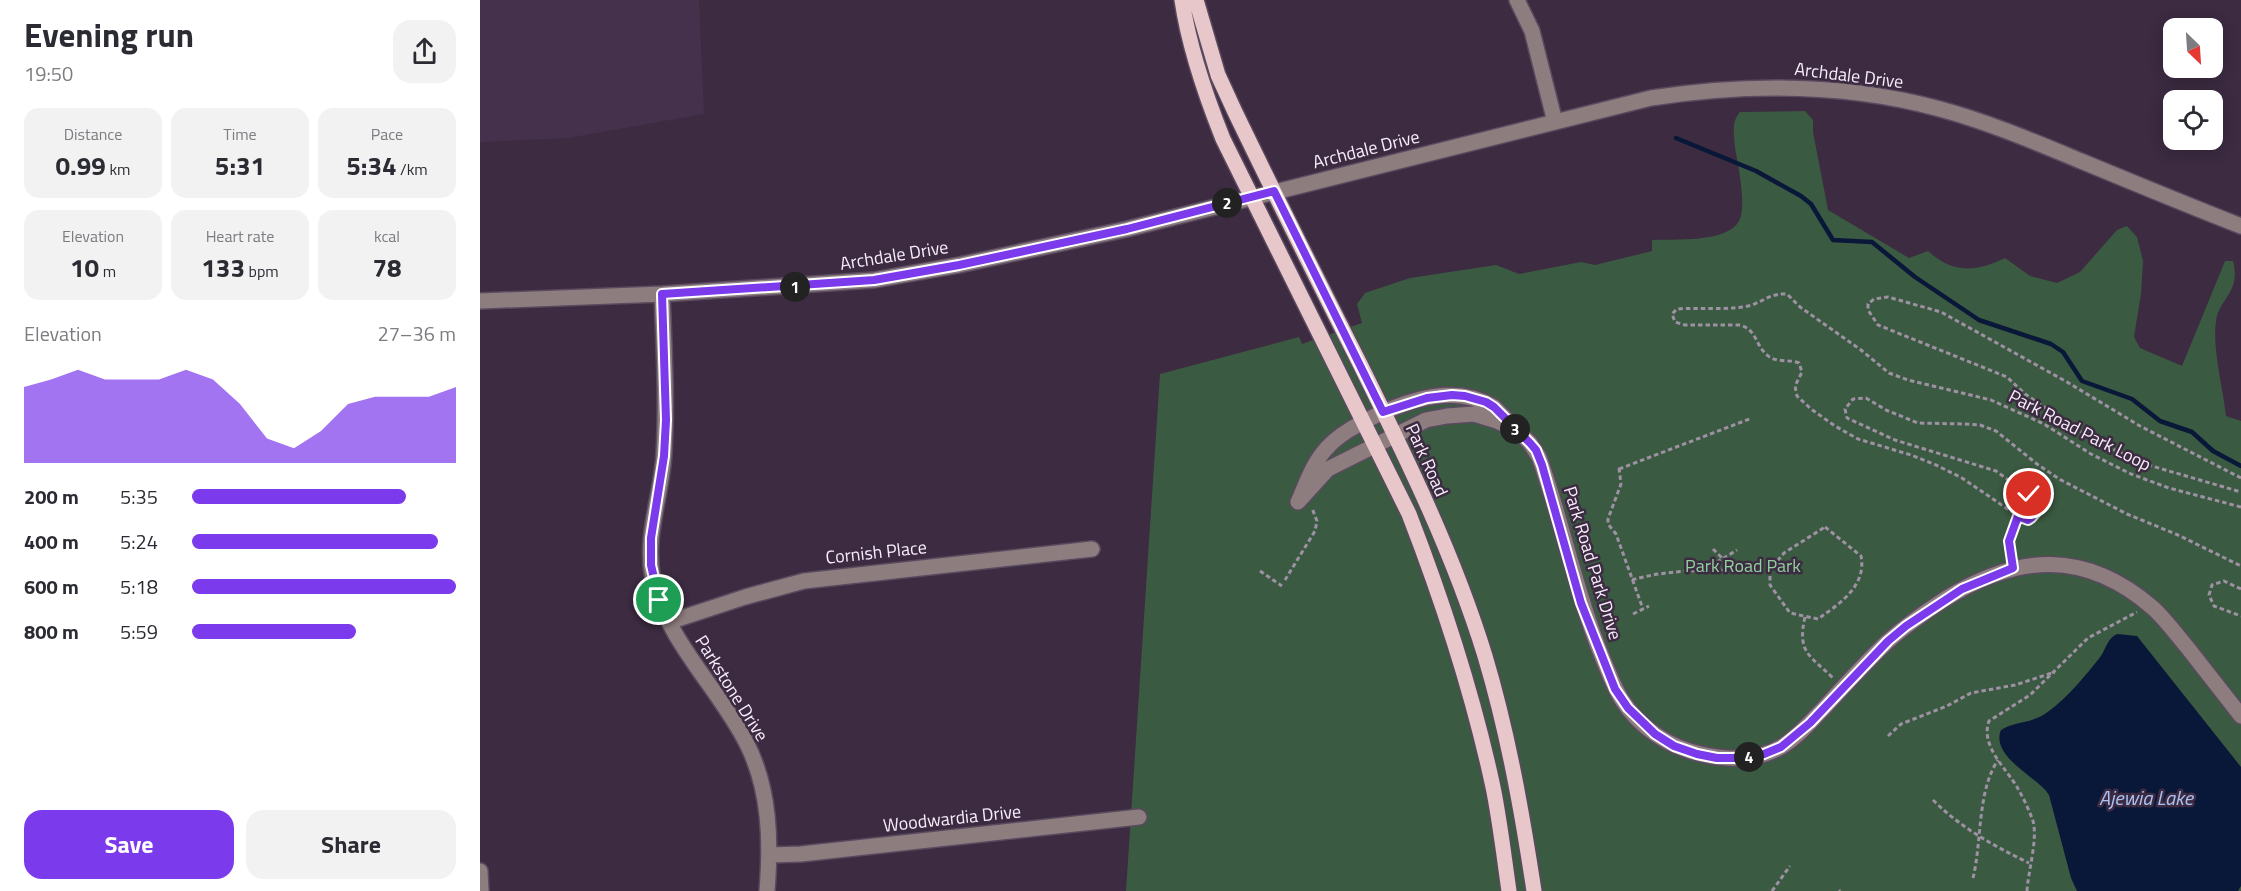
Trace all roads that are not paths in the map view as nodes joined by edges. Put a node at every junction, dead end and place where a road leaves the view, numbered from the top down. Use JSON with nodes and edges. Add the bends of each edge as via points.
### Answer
{"nodes":[{"id":1,"x":1182,"y":0,"type":"edge"},
{"id":2,"x":1196,"y":0,"type":"edge"},
{"id":3,"x":1517,"y":0,"type":"edge"},
{"id":4,"x":1556,"y":122,"type":"junction"},
{"id":5,"x":1274,"y":191,"type":"junction"},
{"id":6,"x":1250,"y":197,"type":"junction"},
{"id":7,"x":2241,"y":226,"type":"edge"},
{"id":8,"x":662,"y":294,"type":"junction"},
{"id":9,"x":480,"y":301,"type":"edge"},
{"id":10,"x":1383,"y":412,"type":"junction"},
{"id":11,"x":1363,"y":422,"type":"junction"},
{"id":12,"x":1517,"y":431,"type":"junction"},
{"id":13,"x":1394,"y":435,"type":"junction"},
{"id":14,"x":1375,"y":445,"type":"junction"},
{"id":15,"x":1092,"y":549,"type":"dead end"},
{"id":16,"x":669,"y":622,"type":"junction"},
{"id":17,"x":2241,"y":716,"type":"edge"},
{"id":18,"x":1139,"y":817,"type":"dead end"},
{"id":19,"x":770,"y":855,"type":"junction"},
{"id":20,"x":480,"y":871,"type":"edge"},
{"id":21,"x":480,"y":891,"type":"edge"},
{"id":22,"x":768,"y":891,"type":"edge"},
{"id":23,"x":1509,"y":891,"type":"edge"},
{"id":24,"x":1534,"y":891,"type":"edge"}],
"edges":[{"from":1,"to":6,"type":"main road","via":[[1204,93]]},
{"from":2,"to":5,"type":"main road","name":"Park Road","via":[[1218,75]]},
{"from":3,"to":4,"type":"street","via":[[1532,31]]},
{"from":4,"to":5,"type":"street","name":"Archdale Drive"},
{"from":4,"to":7,"type":"street","name":"Archdale Drive","via":[[1652,98],[1699,91],[1789,87],[1862,93],[1972,119]]},
{"from":5,"to":6,"type":"street","name":"Archdale Drive"},
{"from":5,"to":10,"type":"main road","name":"Park Road"},
{"from":6,"to":8,"type":"street","name":"Archdale Drive","via":[[1127,229],[874,280]]},
{"from":6,"to":11,"type":"main road"},
{"from":8,"to":9,"type":"street","name":"Archdale Drive"},
{"from":8,"to":16,"type":"street","name":"Parkstone Drive","via":[[666,420],[651,565]]},
{"from":10,"to":11,"type":"street","name":"Park Road Park Drive"},
{"from":10,"to":12,"type":"street","name":"Park Road Park Drive","via":[[1427,398],[1465,396],[1494,407]]},
{"from":10,"to":13,"type":"main road","name":"Park Road"},
{"from":11,"to":14,"type":"main road"},
{"from":11,"to":14,"type":"street","name":"Park Road Park Drive","via":[[1342,434],[1322,453],[1298,502],[1328,469]]},
{"from":12,"to":13,"type":"street","name":"Park Road Park Drive","via":[[1497,421],[1466,414],[1435,418]]},
{"from":12,"to":17,"type":"street","name":"Park Road Park Drive","via":[[1539,457],[1581,603],[1615,689],[1645,726],[1683,750],[1730,759],[1781,747],[1906,626],[1962,589],[2013,568],[2038,564],[2077,568],[2103,577],[2155,610]]},
{"from":13,"to":14,"type":"street","name":"Park Road Park Drive"},
{"from":13,"to":24,"type":"main road","name":"Park Road","via":[[1449,555],[1484,655],[1519,793]]},
{"from":14,"to":23,"type":"main road","via":[[1426,557],[1466,682],[1494,790]]},
{"from":15,"to":16,"type":"street","name":"Cornish Place","via":[[804,580]]},
{"from":16,"to":19,"type":"street","name":"Parkstone Drive","via":[[753,757],[762,784]]},
{"from":18,"to":19,"type":"street","name":"Woodwardia Drive"},
{"from":19,"to":22,"type":"street","name":"Parkstone Drive"},
{"from":20,"to":21,"type":"street"}]}
